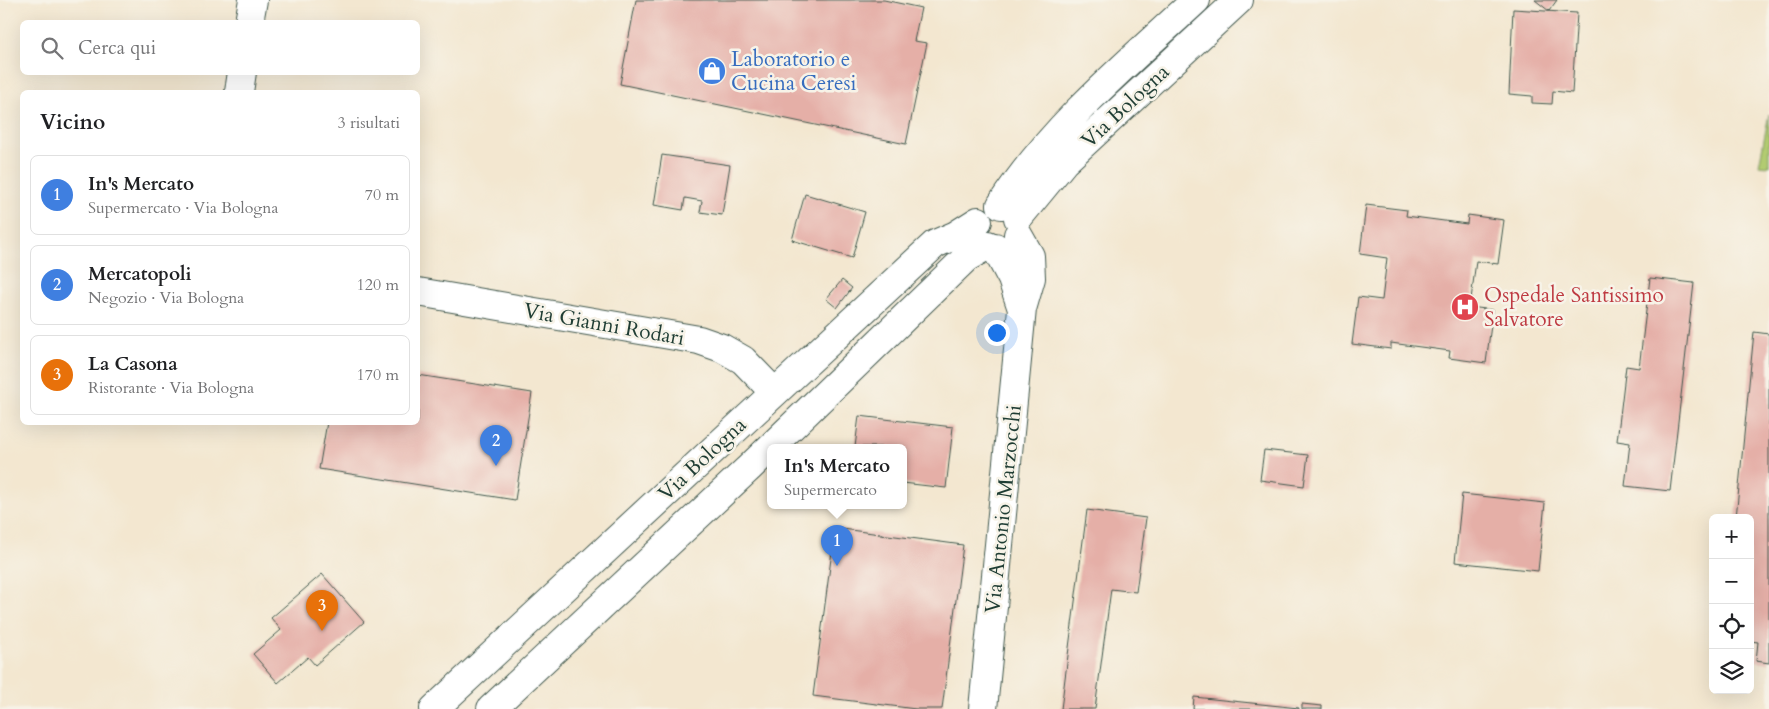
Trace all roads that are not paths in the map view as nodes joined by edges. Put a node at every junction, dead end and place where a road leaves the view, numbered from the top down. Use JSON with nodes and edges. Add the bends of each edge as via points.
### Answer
{"nodes":[{"id":1,"x":253,"y":0,"type":"edge"},
{"id":2,"x":1196,"y":0,"type":"edge"},
{"id":3,"x":1239,"y":0,"type":"edge"},
{"id":4,"x":250,"y":20,"type":"edge"},
{"id":5,"x":242,"y":75,"type":"edge"},
{"id":6,"x":239,"y":90,"type":"edge"},
{"id":7,"x":1000,"y":228,"type":"junction"},
{"id":8,"x":420,"y":292,"type":"edge"},
{"id":9,"x":774,"y":392,"type":"junction"},
{"id":10,"x":774,"y":444,"type":"edge"},
{"id":11,"x":767,"y":451,"type":"edge"},
{"id":12,"x":434,"y":709,"type":"edge"},
{"id":13,"x":491,"y":709,"type":"edge"},
{"id":14,"x":983,"y":709,"type":"edge"}],
"edges":[{"from":1,"to":4,"type":"main road"},
{"from":2,"to":7,"type":"main road","name":"Via Bologna","via":[[1046,143],[1016,181]]},
{"from":3,"to":7,"type":"main road","name":"Via Bologna","via":[[1064,162]]},
{"from":5,"to":6,"type":"main road"},
{"from":7,"to":9,"type":"main road","name":"Via Bologna","via":[[956,236],[935,244]]},
{"from":7,"to":10,"type":"main road","name":"Via Bologna"},
{"from":7,"to":14,"type":"main road","name":"Via Antonio Marzocchi","via":[[1030,256],[1031,278],[1022,309]]},
{"from":8,"to":9,"type":"main road","name":"Via Gianni Rodari","via":[[699,340],[743,360]]},
{"from":9,"to":12,"type":"main road","name":"Via Bologna"},
{"from":11,"to":13,"type":"main road","name":"Via Bologna"}]}
